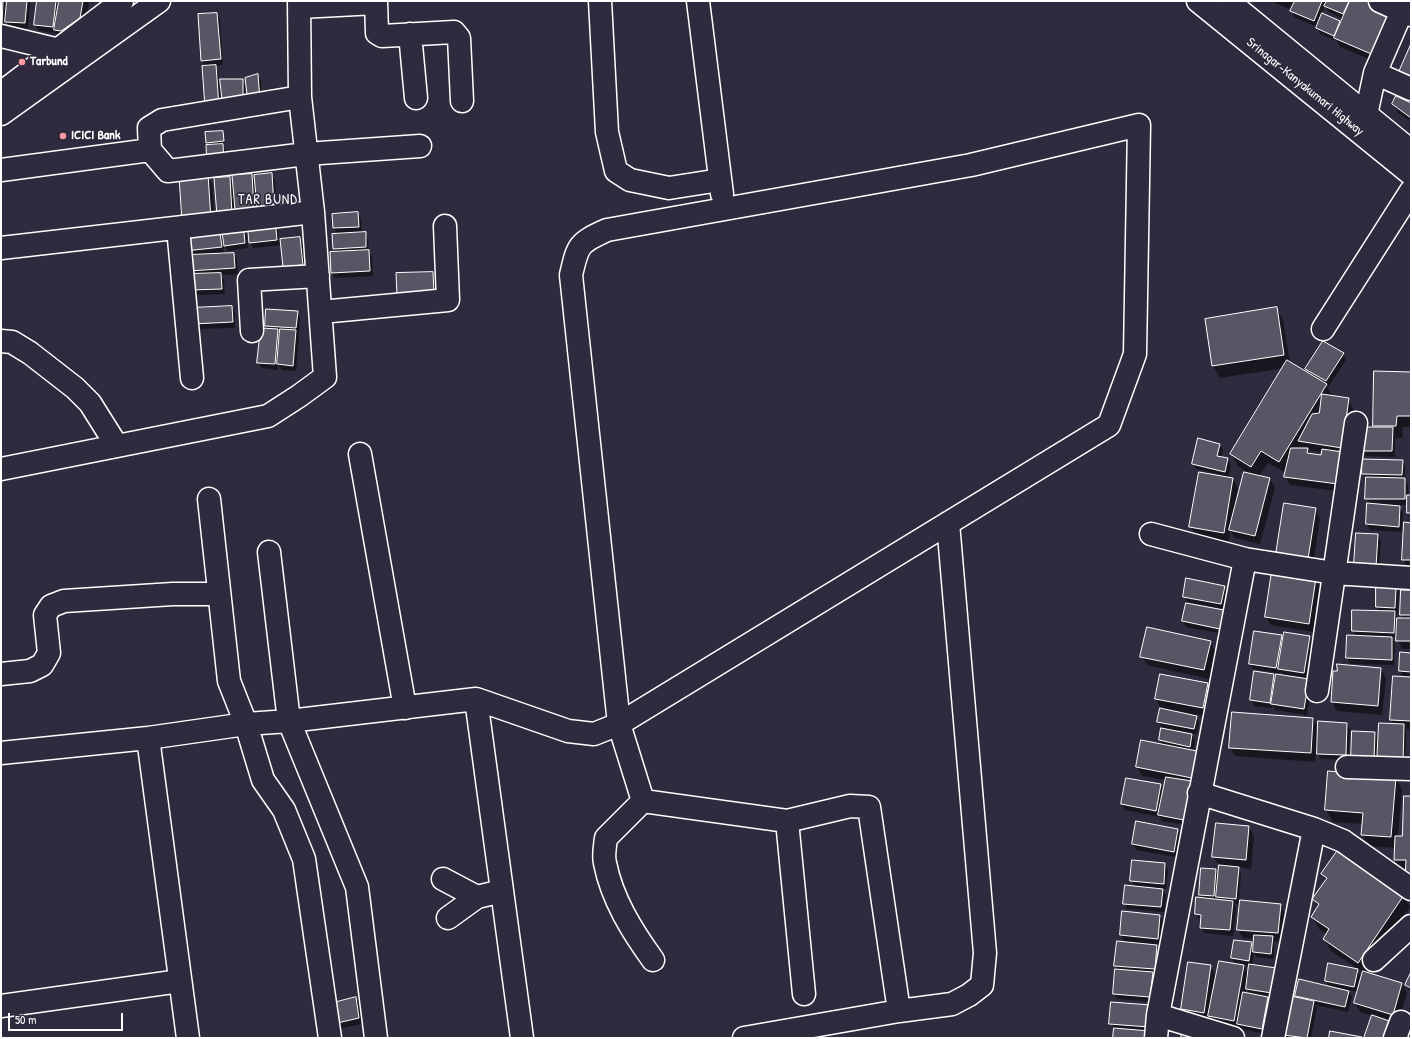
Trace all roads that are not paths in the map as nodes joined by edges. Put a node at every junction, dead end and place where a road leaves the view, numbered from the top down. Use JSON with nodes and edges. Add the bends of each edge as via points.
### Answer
{"nodes":[{"id":1,"x":159,"y":1,"type":"edge"},
{"id":2,"x":600,"y":1,"type":"edge"},
{"id":3,"x":698,"y":1,"type":"edge"},
{"id":4,"x":1198,"y":1,"type":"edge"},
{"id":5,"x":1228,"y":1,"type":"edge"},
{"id":6,"x":1380,"y":1,"type":"edge"},
{"id":7,"x":376,"y":2,"type":"edge"},
{"id":8,"x":300,"y":4,"type":"edge"},
{"id":9,"x":112,"y":5,"type":"edge"},
{"id":10,"x":1406,"y":9,"type":"edge"},
{"id":11,"x":410,"y":34,"type":"junction"},
{"id":12,"x":1,"y":36,"type":"edge"},
{"id":13,"x":59,"y":50,"type":"junction"},
{"id":14,"x":1375,"y":73,"type":"junction"},
{"id":15,"x":1411,"y":89,"type":"edge"},
{"id":16,"x":1,"y":93,"type":"edge"},
{"id":17,"x":300,"y":97,"type":"junction"},
{"id":18,"x":416,"y":98,"type":"dead end"},
{"id":19,"x":462,"y":101,"type":"dead end"},
{"id":20,"x":1,"y":114,"type":"edge"},
{"id":21,"x":1366,"y":114,"type":"junction"},
{"id":22,"x":420,"y":146,"type":"dead end"},
{"id":23,"x":150,"y":150,"type":"junction"},
{"id":24,"x":1411,"y":151,"type":"edge"},
{"id":25,"x":306,"y":154,"type":"junction"},
{"id":26,"x":1,"y":170,"type":"edge"},
{"id":27,"x":1411,"y":174,"type":"edge"},
{"id":28,"x":720,"y":180,"type":"junction"},
{"id":29,"x":1411,"y":191,"type":"edge"},
{"id":30,"x":724,"y":209,"type":"junction"},
{"id":31,"x":313,"y":212,"type":"junction"},
{"id":32,"x":445,"y":226,"type":"dead end"},
{"id":33,"x":178,"y":228,"type":"junction"},
{"id":34,"x":1,"y":248,"type":"edge"},
{"id":35,"x":318,"y":276,"type":"junction"},
{"id":36,"x":321,"y":312,"type":"junction"},
{"id":37,"x":1323,"y":329,"type":"dead end"},
{"id":38,"x":252,"y":331,"type":"dead end"},
{"id":39,"x":1,"y":341,"type":"edge"},
{"id":40,"x":192,"y":378,"type":"dead end"},
{"id":41,"x":1356,"y":423,"type":"dead end"},
{"id":42,"x":117,"y":446,"type":"junction"},
{"id":43,"x":360,"y":454,"type":"dead end"},
{"id":44,"x":1,"y":470,"type":"edge"},
{"id":45,"x":209,"y":499,"type":"dead end"},
{"id":46,"x":948,"y":523,"type":"junction"},
{"id":47,"x":1151,"y":534,"type":"dead end"},
{"id":48,"x":269,"y":552,"type":"dead end"},
{"id":49,"x":1245,"y":558,"type":"junction"},
{"id":50,"x":1334,"y":573,"type":"junction"},
{"id":51,"x":1411,"y":578,"type":"edge"},
{"id":52,"x":218,"y":594,"type":"junction"},
{"id":53,"x":1,"y":674,"type":"edge"},
{"id":54,"x":1318,"y":691,"type":"dead end"},
{"id":55,"x":476,"y":699,"type":"junction"},
{"id":56,"x":404,"y":708,"type":"junction"},
{"id":57,"x":289,"y":721,"type":"junction"},
{"id":58,"x":246,"y":724,"type":"junction"},
{"id":59,"x":619,"y":724,"type":"junction"},
{"id":60,"x":148,"y":738,"type":"junction"},
{"id":61,"x":1,"y":753,"type":"edge"},
{"id":62,"x":1347,"y":767,"type":"dead end"},
{"id":63,"x":1411,"y":769,"type":"edge"},
{"id":64,"x":1200,"y":793,"type":"junction"},
{"id":65,"x":643,"y":801,"type":"junction"},
{"id":66,"x":787,"y":821,"type":"junction"},
{"id":67,"x":1314,"y":829,"type":"junction"},
{"id":68,"x":443,"y":879,"type":"dead end"},
{"id":69,"x":1411,"y":889,"type":"edge"},
{"id":70,"x":502,"y":891,"type":"junction"},
{"id":71,"x":477,"y":897,"type":"junction"},
{"id":72,"x":448,"y":918,"type":"dead end"},
{"id":73,"x":1411,"y":926,"type":"edge"},
{"id":74,"x":652,"y":960,"type":"dead end"},
{"id":75,"x":1374,"y":960,"type":"dead end"},
{"id":76,"x":180,"y":981,"type":"junction"},
{"id":77,"x":804,"y":994,"type":"dead end"},
{"id":78,"x":1,"y":1006,"type":"edge"},
{"id":79,"x":899,"y":1010,"type":"junction"},
{"id":80,"x":1158,"y":1015,"type":"junction"},
{"id":81,"x":188,"y":1038,"type":"edge"},
{"id":82,"x":330,"y":1038,"type":"edge"},
{"id":83,"x":376,"y":1038,"type":"edge"},
{"id":84,"x":522,"y":1038,"type":"edge"},
{"id":85,"x":744,"y":1038,"type":"edge"},
{"id":86,"x":1156,"y":1038,"type":"edge"},
{"id":87,"x":1234,"y":1038,"type":"edge"},
{"id":88,"x":1273,"y":1038,"type":"edge"}],
"edges":[{"from":1,"to":20,"type":"main road"},
{"from":2,"to":28,"type":"main road","via":[[607,132],[616,171],[630,180],[669,188]]},
{"from":3,"to":28,"type":"main road"},
{"from":4,"to":27,"type":"main road","name":"Srinagar-Kanyakumari Highway"},
{"from":5,"to":21,"type":"main road","name":"Srinagar-Kanyakumari Highway"},
{"from":6,"to":10,"type":"main road"},
{"from":7,"to":8,"type":"main road"},
{"from":7,"to":11,"type":"main road","via":[[377,32],[382,36]]},
{"from":8,"to":17,"type":"main road"},
{"from":9,"to":13,"type":"main road"},
{"from":10,"to":14,"type":"main road"},
{"from":11,"to":18,"type":"main road"},
{"from":11,"to":19,"type":"main road","via":[[454,32],[459,38]]},
{"from":12,"to":13,"type":"main road"},
{"from":13,"to":16,"type":"main road"},
{"from":14,"to":15,"type":"main road"},
{"from":14,"to":21,"type":"main road"},
{"from":17,"to":23,"type":"main road","via":[[162,120],[149,128]]},
{"from":17,"to":25,"type":"main road"},
{"from":21,"to":24,"type":"main road","name":"Srinagar-Kanyakumari Highway"},
{"from":22,"to":25,"type":"main road"},
{"from":23,"to":25,"type":"main road","via":[[168,171]]},
{"from":23,"to":26,"type":"main road"},
{"from":25,"to":31,"type":"main road"},
{"from":28,"to":30,"type":"main road"},
{"from":29,"to":37,"type":"main road"},
{"from":30,"to":46,"type":"main road","via":[[971,165],[1139,125],[1135,354],[1109,425]]},
{"from":30,"to":59,"type":"main road","via":[[608,230],[588,238],[578,248],[571,275]]},
{"from":31,"to":33,"type":"main road"},
{"from":31,"to":35,"type":"main road"},
{"from":32,"to":36,"type":"main road","via":[[448,300]]},
{"from":33,"to":34,"type":"main road"},
{"from":33,"to":40,"type":"main road"},
{"from":35,"to":36,"type":"main road"},
{"from":35,"to":38,"type":"main road","via":[[249,280]]},
{"from":36,"to":42,"type":"main road","via":[[325,377],[299,396],[268,416]]},
{"from":39,"to":42,"type":"main road","via":[[12,342],[30,353],[75,388],[90,403]]},
{"from":41,"to":50,"type":"main road"},
{"from":42,"to":44,"type":"main road"},
{"from":43,"to":56,"type":"main road"},
{"from":45,"to":52,"type":"main road"},
{"from":46,"to":59,"type":"main road"},
{"from":46,"to":79,"type":"main road","via":[[985,953],[982,985],[952,1004]]},
{"from":47,"to":49,"type":"main road"},
{"from":48,"to":57,"type":"main road"},
{"from":49,"to":50,"type":"main road"},
{"from":49,"to":64,"type":"main road"},
{"from":50,"to":51,"type":"main road"},
{"from":50,"to":54,"type":"main road"},
{"from":52,"to":53,"type":"main road","via":[[173,594],[64,601],[51,606],[45,615],[49,653],[42,665],[30,671]]},
{"from":52,"to":58,"type":"main road","via":[[229,681]]},
{"from":55,"to":56,"type":"main road"},
{"from":55,"to":59,"type":"main road","via":[[568,731],[594,734]]},
{"from":55,"to":70,"type":"main road"},
{"from":56,"to":57,"type":"main road"},
{"from":57,"to":58,"type":"main road"},
{"from":57,"to":83,"type":"main road","via":[[356,887]]},
{"from":58,"to":60,"type":"main road"},
{"from":58,"to":82,"type":"main road","via":[[263,780],[284,810],[304,859]]},
{"from":59,"to":65,"type":"main road"},
{"from":60,"to":61,"type":"main road"},
{"from":60,"to":76,"type":"main road"},
{"from":62,"to":63,"type":"main road"},
{"from":64,"to":67,"type":"main road"},
{"from":64,"to":80,"type":"main road"},
{"from":65,"to":66,"type":"main road"},
{"from":65,"to":74,"type":"main road","via":[[606,838],[604,862],[615,896],[636,937]]},
{"from":66,"to":77,"type":"main road"},
{"from":66,"to":79,"type":"main road","via":[[850,806],[869,807]]},
{"from":67,"to":69,"type":"main road","via":[[1342,840]]},
{"from":67,"to":88,"type":"main road"},
{"from":68,"to":71,"type":"main road"},
{"from":70,"to":71,"type":"main road"},
{"from":70,"to":84,"type":"main road"},
{"from":71,"to":72,"type":"main road"},
{"from":73,"to":75,"type":"main road"},
{"from":76,"to":78,"type":"main road"},
{"from":76,"to":81,"type":"main road"},
{"from":79,"to":85,"type":"main road"},
{"from":80,"to":86,"type":"main road"},
{"from":80,"to":87,"type":"main road"}]}
